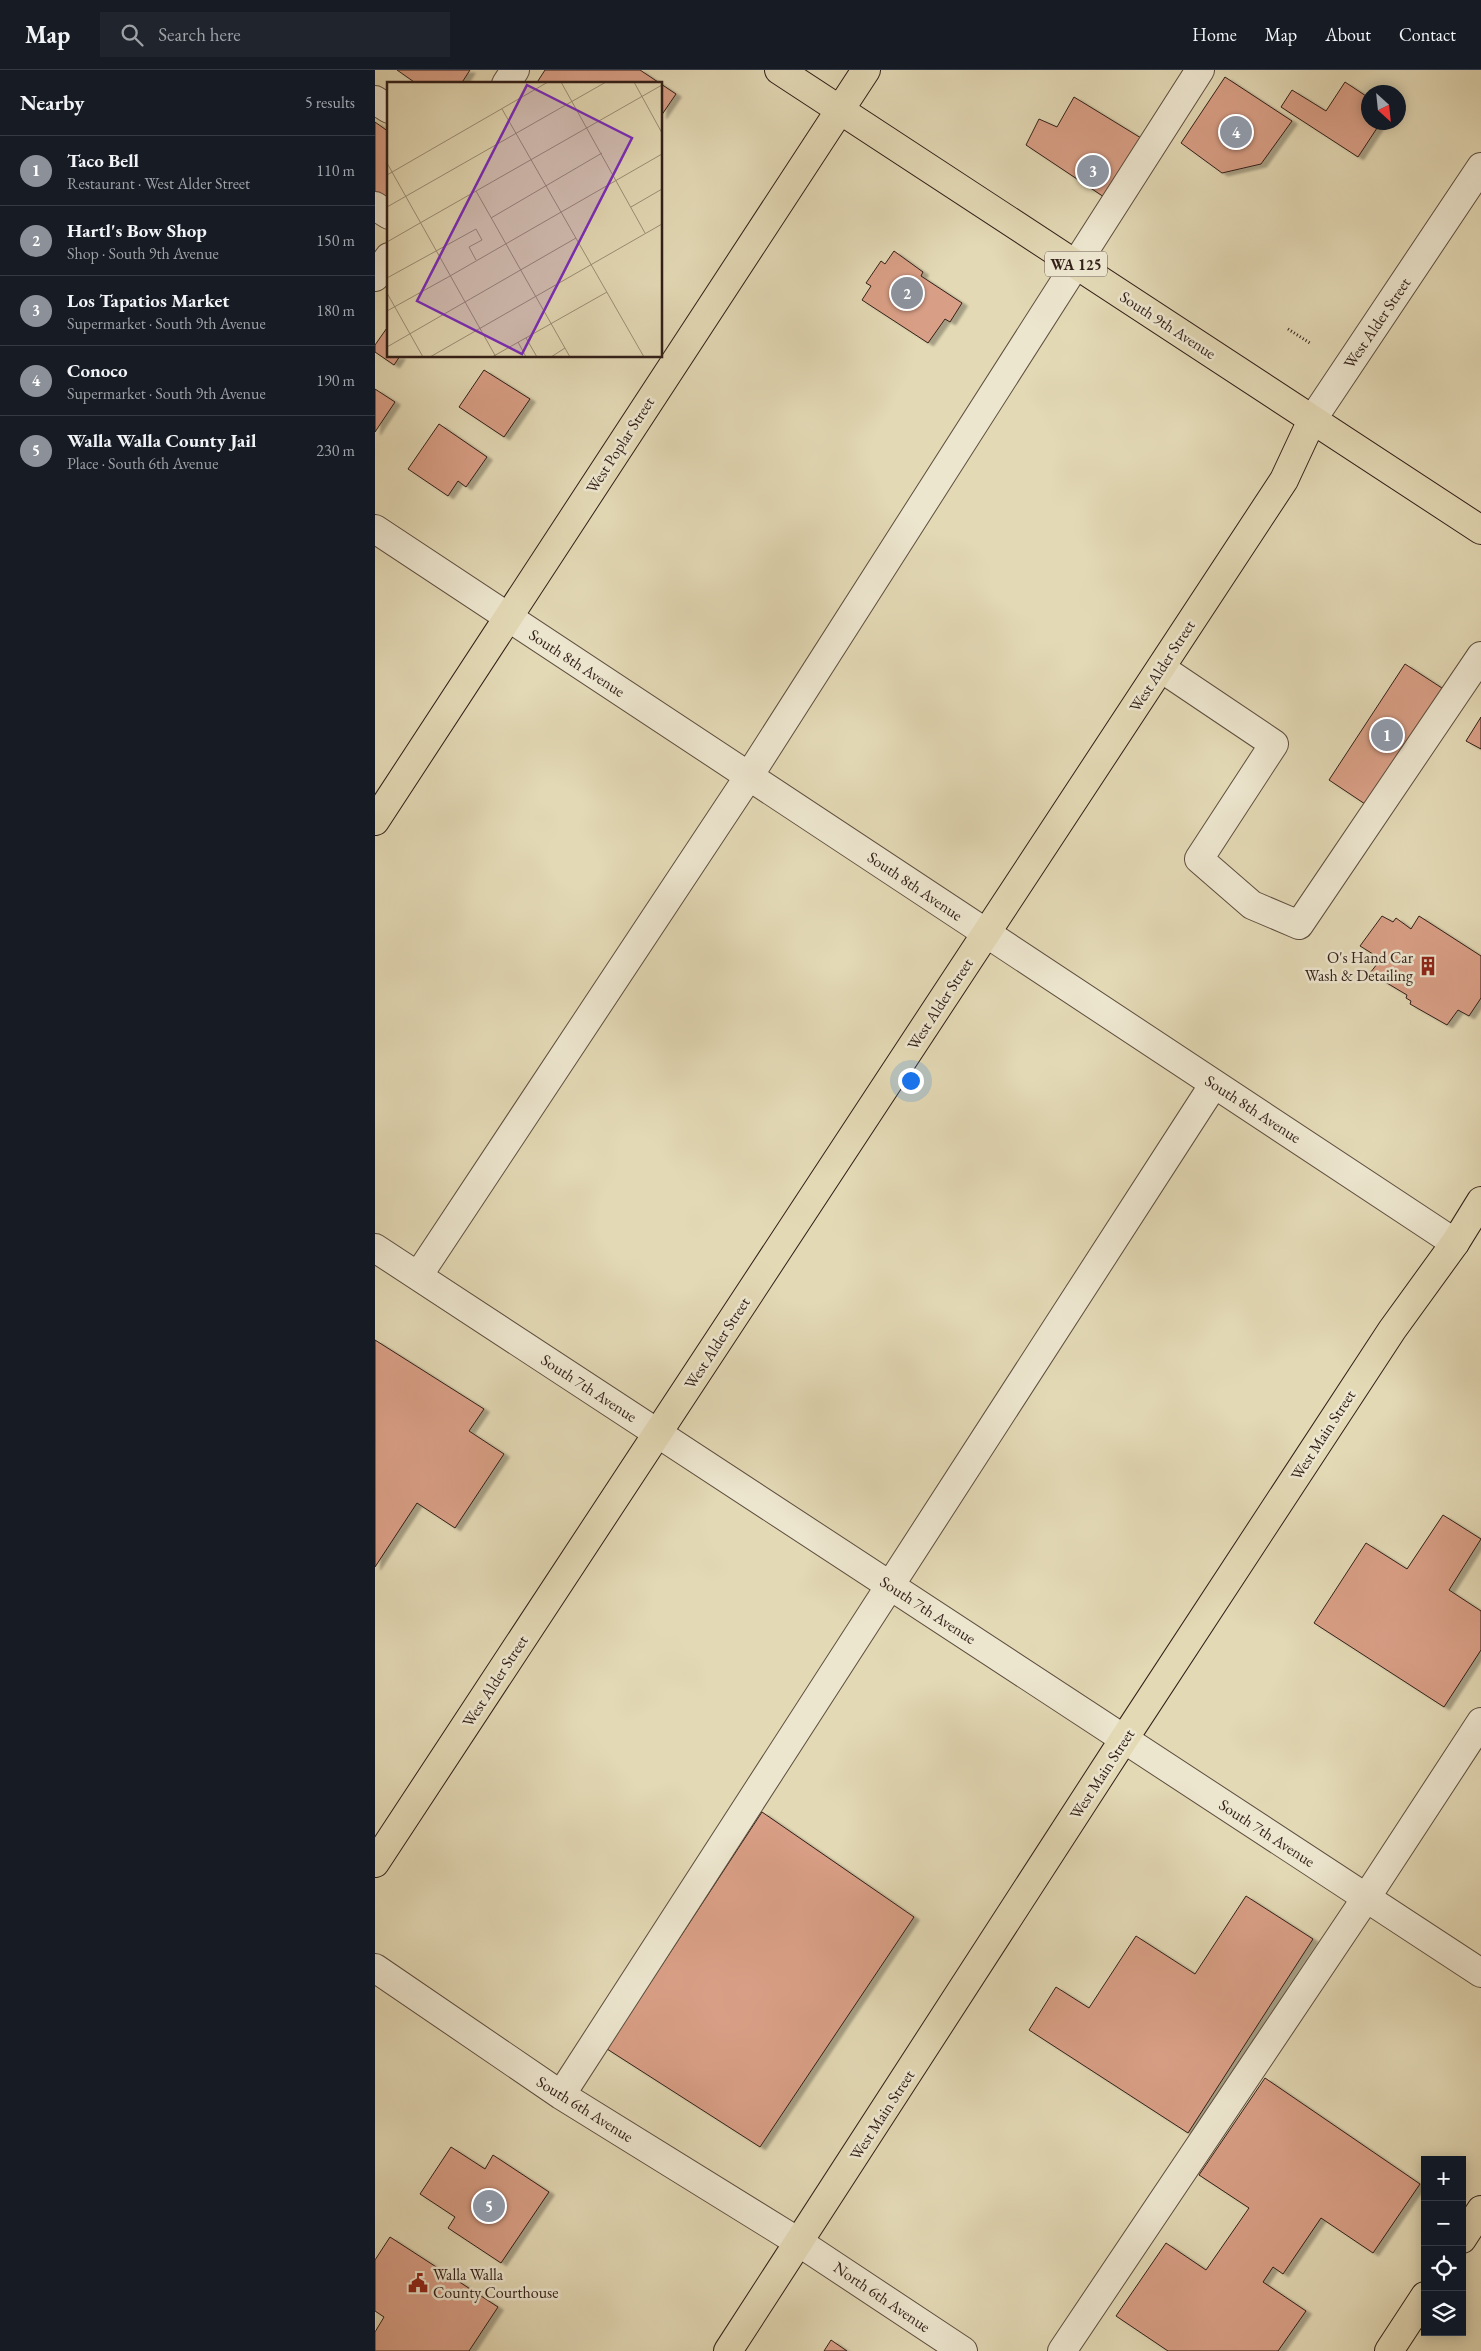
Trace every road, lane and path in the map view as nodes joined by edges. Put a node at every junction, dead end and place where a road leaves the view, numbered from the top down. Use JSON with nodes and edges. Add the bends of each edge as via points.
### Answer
{"nodes":[{"id":1,"x":515,"y":70,"type":"edge"},
{"id":2,"x":779,"y":70,"type":"edge"},
{"id":3,"x":866,"y":70,"type":"edge"},
{"id":4,"x":1201,"y":70,"type":"edge"},
{"id":5,"x":507,"y":82,"type":"edge"},
{"id":6,"x":375,"y":100,"type":"edge"},
{"id":7,"x":387,"y":108,"type":"edge"},
{"id":8,"x":840,"y":110,"type":"junction"},
{"id":9,"x":1481,"y":167,"type":"edge"},
{"id":10,"x":375,"y":206,"type":"edge"},
{"id":11,"x":387,"y":214,"type":"edge"},
{"id":12,"x":387,"y":260,"type":"edge"},
{"id":13,"x":1076,"y":264,"type":"junction"},
{"id":14,"x":375,"y":277,"type":"edge"},
{"id":15,"x":1288,"y":329,"type":"dead end"},
{"id":16,"x":1310,"y":343,"type":"dead end"},
{"id":17,"x":1312,"y":420,"type":"junction"},
{"id":18,"x":375,"y":529,"type":"edge"},
{"id":19,"x":1481,"y":530,"type":"edge"},
{"id":20,"x":508,"y":617,"type":"junction"},
{"id":21,"x":1481,"y":656,"type":"edge"},
{"id":22,"x":1161,"y":668,"type":"junction"},
{"id":23,"x":749,"y":776,"type":"junction"},
{"id":24,"x":375,"y":821,"type":"edge"},
{"id":25,"x":986,"y":933,"type":"junction"},
{"id":26,"x":1214,"y":1084,"type":"junction"},
{"id":27,"x":1481,"y":1202,"type":"edge"},
{"id":28,"x":1455,"y":1243,"type":"junction"},
{"id":29,"x":375,"y":1248,"type":"edge"},
{"id":30,"x":417,"y":1276,"type":"junction"},
{"id":31,"x":658,"y":1433,"type":"junction"},
{"id":32,"x":891,"y":1586,"type":"junction"},
{"id":33,"x":1481,"y":1722,"type":"edge"},
{"id":34,"x":1124,"y":1739,"type":"junction"},
{"id":35,"x":375,"y":1863,"type":"edge"},
{"id":36,"x":1367,"y":1898,"type":"junction"},
{"id":37,"x":375,"y":1968,"type":"edge"},
{"id":38,"x":1481,"y":1973,"type":"edge"},
{"id":39,"x":561,"y":2095,"type":"junction"},
{"id":40,"x":1481,"y":2210,"type":"edge"},
{"id":41,"x":1466,"y":2233,"type":"edge"},
{"id":42,"x":800,"y":2243,"type":"junction"},
{"id":43,"x":1421,"y":2302,"type":"edge"},
{"id":44,"x":728,"y":2351,"type":"edge"},
{"id":45,"x":963,"y":2351,"type":"edge"},
{"id":46,"x":1063,"y":2351,"type":"edge"},
{"id":47,"x":1389,"y":2351,"type":"edge"}],
"edges":[{"from":1,"to":5,"type":"street"},
{"from":2,"to":8,"type":"main road","name":"South 9th Avenue","number":"WA 125"},
{"from":3,"to":8,"type":"main road","name":"West Poplar Street"},
{"from":4,"to":13,"type":"street"},
{"from":6,"to":7,"type":"street"},
{"from":8,"to":13,"type":"main road","name":"South 9th Avenue","number":"WA 125"},
{"from":8,"to":20,"type":"main road","name":"West Poplar Street"},
{"from":9,"to":17,"type":"street","name":"West Alder Street"},
{"from":10,"to":11,"type":"street"},
{"from":12,"to":14,"type":"street"},
{"from":13,"to":17,"type":"main road","name":"South 9th Avenue","number":"WA 125"},
{"from":13,"to":23,"type":"street"},
{"from":15,"to":16,"type":"path"},
{"from":17,"to":19,"type":"main road","name":"South 9th Avenue","number":"WA 125"},
{"from":17,"to":22,"type":"main road","name":"West Alder Street","via":[[1284,480]]},
{"from":18,"to":20,"type":"street","name":"South 8th Avenue"},
{"from":20,"to":23,"type":"street","name":"South 8th Avenue"},
{"from":20,"to":24,"type":"main road","name":"West Poplar Street"},
{"from":21,"to":22,"type":"street","via":[[1299,925],[1252,905],[1199,859],[1274,744]]},
{"from":22,"to":25,"type":"main road","name":"West Alder Street"},
{"from":23,"to":25,"type":"street","name":"South 8th Avenue"},
{"from":23,"to":30,"type":"street"},
{"from":25,"to":26,"type":"street","name":"South 8th Avenue"},
{"from":25,"to":31,"type":"main road","name":"West Alder Street"},
{"from":26,"to":28,"type":"street","name":"South 8th Avenue"},
{"from":26,"to":32,"type":"street"},
{"from":27,"to":28,"type":"main road","name":"West Main Street"},
{"from":28,"to":34,"type":"main road","name":"West Main Street","via":[[1392,1330]]},
{"from":29,"to":30,"type":"street","name":"South 7th Avenue"},
{"from":30,"to":31,"type":"street","name":"South 7th Avenue"},
{"from":31,"to":32,"type":"street","name":"South 7th Avenue"},
{"from":31,"to":35,"type":"main road","name":"West Alder Street"},
{"from":32,"to":34,"type":"street","name":"South 7th Avenue"},
{"from":32,"to":39,"type":"street"},
{"from":33,"to":36,"type":"street"},
{"from":34,"to":36,"type":"street","name":"South 7th Avenue"},
{"from":34,"to":42,"type":"main road","name":"West Main Street"},
{"from":36,"to":38,"type":"street","name":"South 7th Avenue"},
{"from":36,"to":46,"type":"street"},
{"from":37,"to":39,"type":"street","name":"South 6th Avenue"},
{"from":39,"to":42,"type":"street","name":"South 6th Avenue"},
{"from":40,"to":41,"type":"main road"},
{"from":42,"to":44,"type":"main road","name":"West Main Street"},
{"from":42,"to":45,"type":"street","name":"North 6th Avenue"},
{"from":43,"to":47,"type":"main road"}]}
